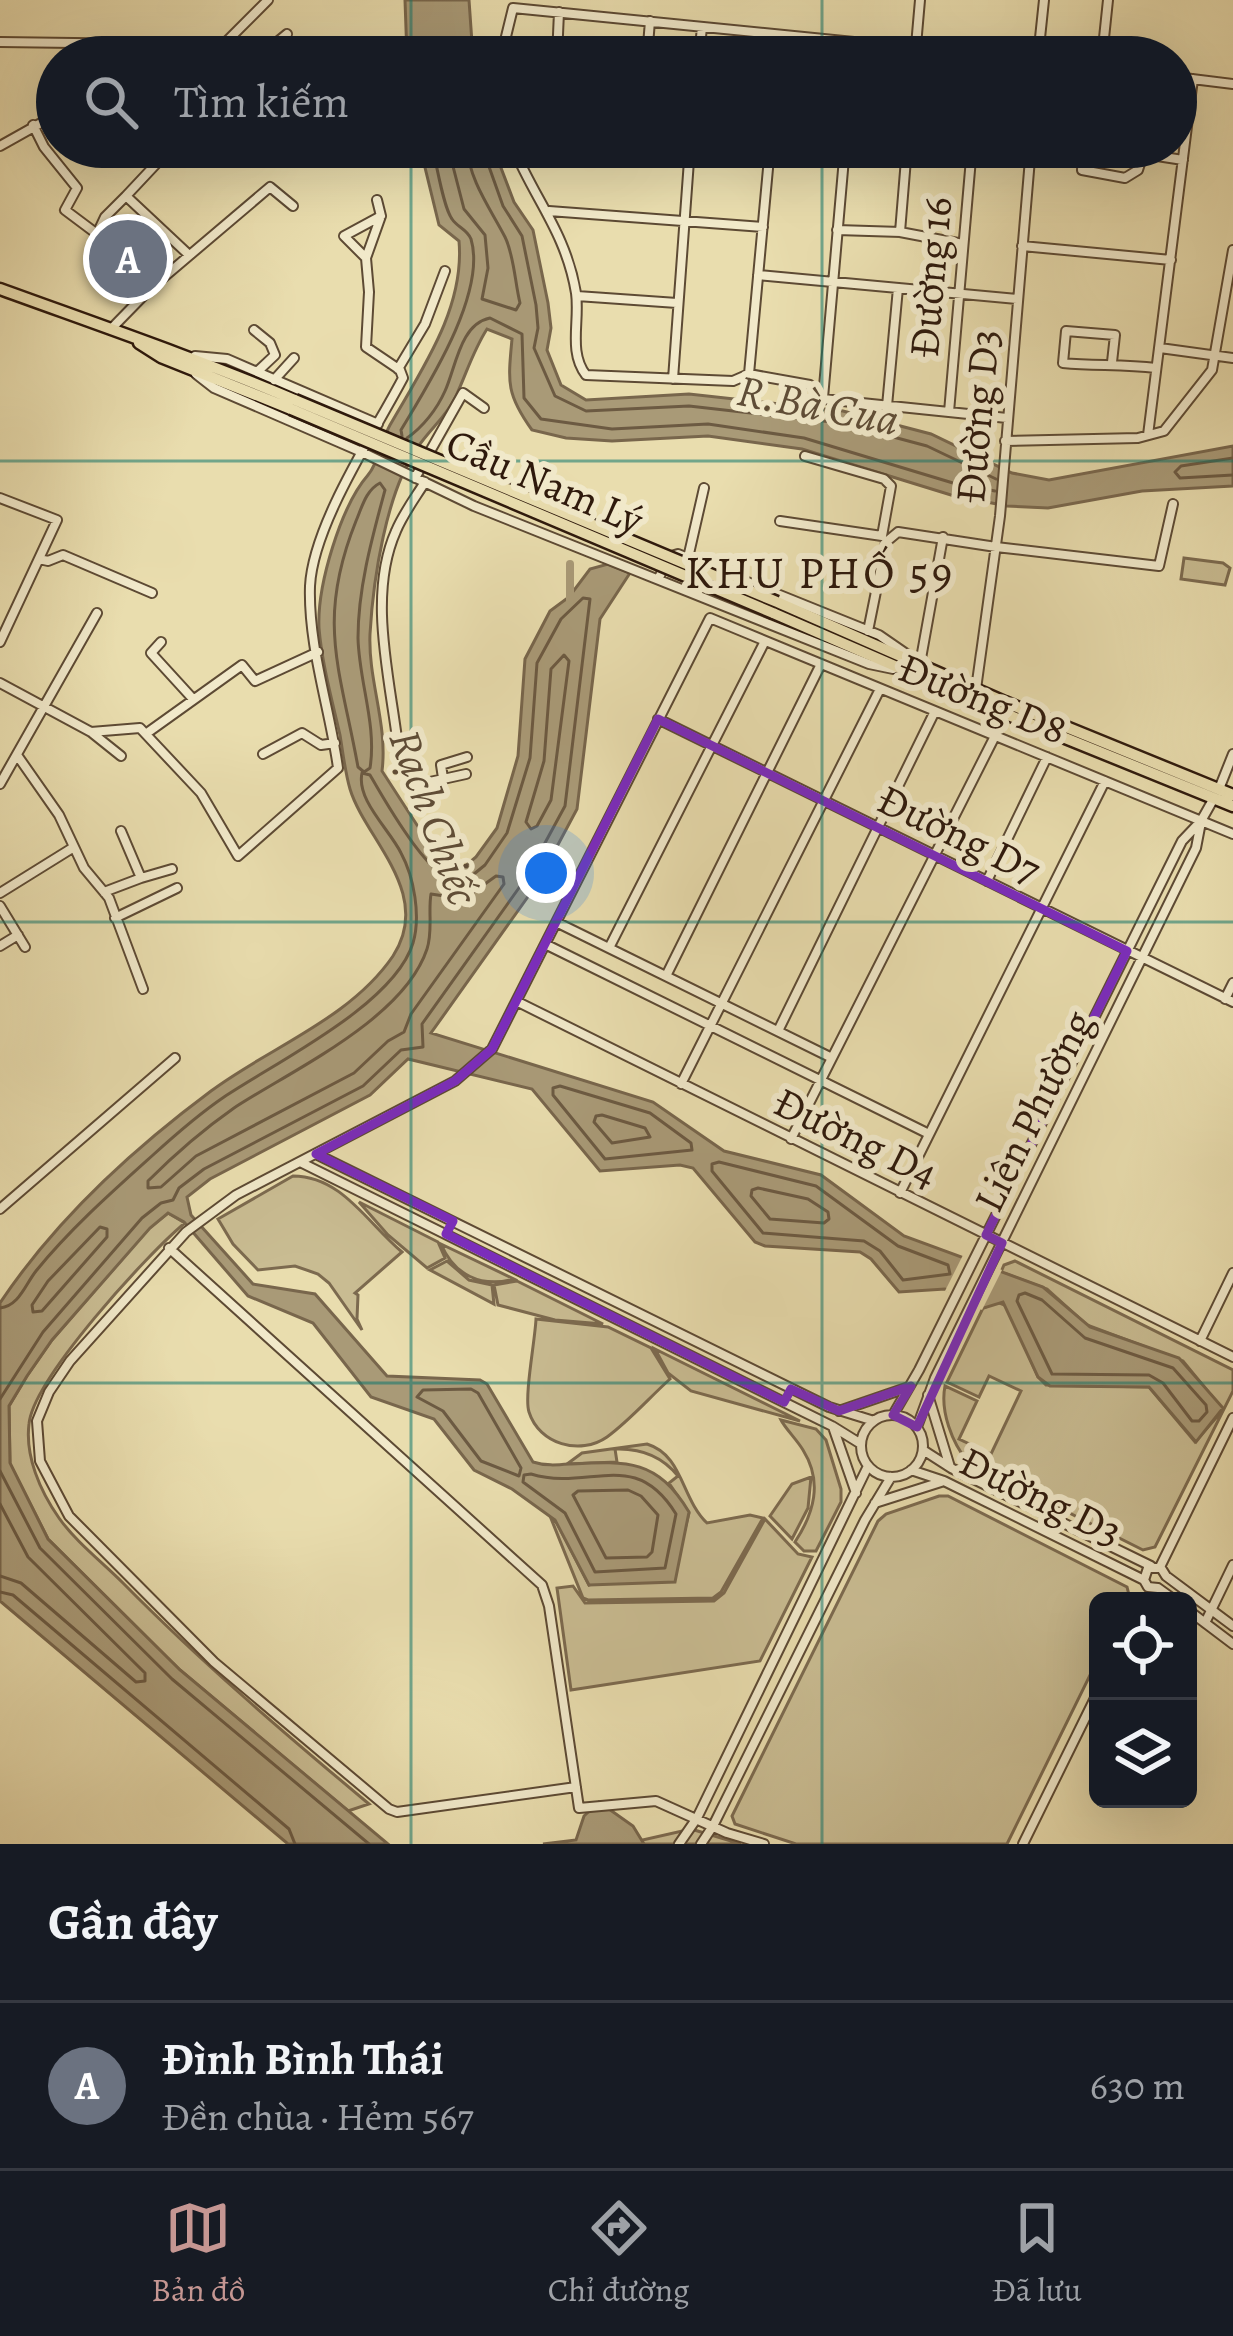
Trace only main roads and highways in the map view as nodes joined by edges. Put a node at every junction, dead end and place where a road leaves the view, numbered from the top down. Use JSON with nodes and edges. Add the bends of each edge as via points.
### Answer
{"nodes":[{"id":1,"x":0,"y":289,"type":"edge"},
{"id":2,"x":1216,"y":794,"type":"junction"},
{"id":3,"x":1233,"y":795,"type":"edge"},
{"id":4,"x":1233,"y":806,"type":"edge"}],
"edges":[{"from":1,"to":2,"type":"main road","name":"Cầu Nam Lý","bridge":true},
{"from":2,"to":3,"type":"main road"},
{"from":2,"to":4,"type":"main road"}]}
